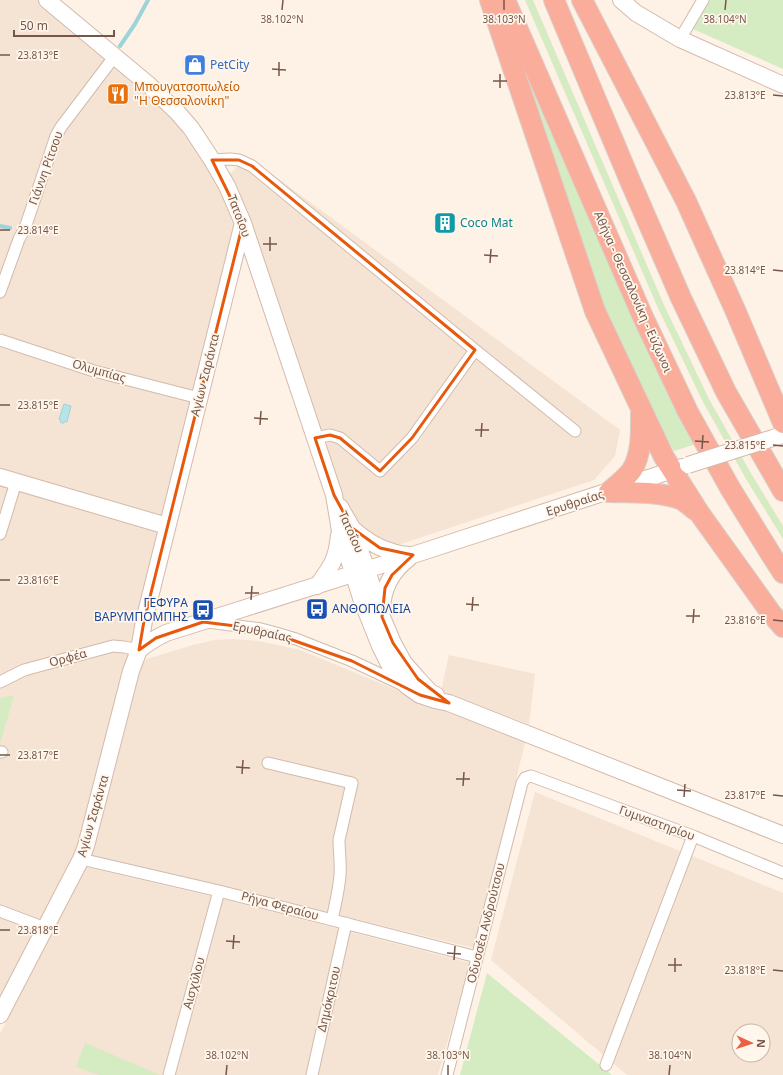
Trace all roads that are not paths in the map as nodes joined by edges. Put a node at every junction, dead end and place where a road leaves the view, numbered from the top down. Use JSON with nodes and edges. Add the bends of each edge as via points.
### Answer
{"nodes":[{"id":1,"x":490,"y":0,"type":"edge"},
{"id":2,"x":505,"y":0,"type":"edge"},
{"id":3,"x":554,"y":0,"type":"edge"},
{"id":4,"x":582,"y":0,"type":"edge"},
{"id":5,"x":621,"y":0,"type":"edge"},
{"id":6,"x":703,"y":0,"type":"edge"},
{"id":7,"x":50,"y":1,"type":"edge"},
{"id":8,"x":680,"y":39,"type":"junction"},
{"id":9,"x":114,"y":57,"type":"junction"},
{"id":10,"x":783,"y":85,"type":"edge"},
{"id":11,"x":212,"y":160,"type":"junction"},
{"id":12,"x":243,"y":223,"type":"junction"},
{"id":13,"x":0,"y":292,"type":"edge"},
{"id":14,"x":0,"y":340,"type":"edge"},
{"id":15,"x":475,"y":350,"type":"junction"},
{"id":16,"x":776,"y":396,"type":"edge"},
{"id":17,"x":199,"y":398,"type":"junction"},
{"id":18,"x":640,"y":408,"type":"junction"},
{"id":19,"x":576,"y":431,"type":"dead end"},
{"id":20,"x":780,"y":432,"type":"edge"},
{"id":21,"x":315,"y":438,"type":"junction"},
{"id":22,"x":680,"y":468,"type":"junction"},
{"id":23,"x":0,"y":477,"type":"edge"},
{"id":24,"x":16,"y":482,"type":"junction"},
{"id":25,"x":783,"y":491,"type":"edge"},
{"id":26,"x":609,"y":492,"type":"junction"},
{"id":27,"x":700,"y":514,"type":"junction"},
{"id":28,"x":167,"y":526,"type":"junction"},
{"id":29,"x":346,"y":530,"type":"junction"},
{"id":30,"x":0,"y":534,"type":"edge"},
{"id":31,"x":413,"y":555,"type":"junction"},
{"id":32,"x":360,"y":572,"type":"junction"},
{"id":33,"x":783,"y":573,"type":"edge"},
{"id":34,"x":317,"y":586,"type":"junction"},
{"id":35,"x":382,"y":617,"type":"junction"},
{"id":36,"x":203,"y":622,"type":"junction"},
{"id":37,"x":783,"y":627,"type":"edge"},
{"id":38,"x":139,"y":650,"type":"junction"},
{"id":39,"x":0,"y":682,"type":"edge"},
{"id":40,"x":407,"y":686,"type":"junction"},
{"id":41,"x":449,"y":704,"type":"junction"},
{"id":42,"x":268,"y":763,"type":"dead end"},
{"id":43,"x":531,"y":776,"type":"joint"},
{"id":44,"x":783,"y":835,"type":"edge"},
{"id":45,"x":693,"y":836,"type":"junction"},
{"id":46,"x":81,"y":859,"type":"junction"},
{"id":47,"x":783,"y":874,"type":"edge"},
{"id":48,"x":219,"y":890,"type":"junction"},
{"id":49,"x":0,"y":911,"type":"edge"},
{"id":50,"x":332,"y":920,"type":"junction"},
{"id":51,"x":346,"y":923,"type":"junction"},
{"id":52,"x":45,"y":928,"type":"junction"},
{"id":53,"x":477,"y":957,"type":"junction"},
{"id":54,"x":0,"y":1015,"type":"edge"},
{"id":55,"x":606,"y":1065,"type":"dead end"},
{"id":56,"x":170,"y":1075,"type":"edge"},
{"id":57,"x":312,"y":1075,"type":"edge"},
{"id":58,"x":447,"y":1075,"type":"edge"}],
"edges":[{"from":1,"to":18,"type":"highway","via":[[596,311]]},
{"from":2,"to":33,"type":"highway","name":"Αθήνα - Θεσσαλονίκη - Εύζωνοι","via":[[642,317],[688,412],[734,494]]},
{"from":3,"to":25,"type":"highway","via":[[681,298],[726,392]]},
{"from":4,"to":16,"type":"highway","via":[[686,201],[761,372]]},
{"from":5,"to":8,"type":"main road","via":[[636,13]]},
{"from":6,"to":8,"type":"street"},
{"from":7,"to":9,"type":"main road","name":"Τατοΐου"},
{"from":8,"to":10,"type":"main road"},
{"from":9,"to":11,"type":"main road","name":"Τατοΐου","via":[[178,112]]},
{"from":9,"to":13,"type":"street","name":"Γιάννη Ρίτσου","via":[[58,132]]},
{"from":11,"to":12,"type":"main road","name":"Τατοΐου"},
{"from":11,"to":15,"type":"street","via":[[239,160],[252,166]]},
{"from":12,"to":17,"type":"main road","name":"Αγίων Σαράντα"},
{"from":12,"to":21,"type":"main road","name":"Τατοΐου"},
{"from":14,"to":17,"type":"street","name":"Ολυμπίας","via":[[94,371]]},
{"from":15,"to":19,"type":"street"},
{"from":15,"to":21,"type":"street","via":[[412,438],[380,471],[340,438],[330,435]]},
{"from":16,"to":20,"type":"highway"},
{"from":17,"to":28,"type":"main road","name":"Αγίων Σαράντα"},
{"from":18,"to":22,"type":"highway","via":[[664,456]]},
{"from":18,"to":26,"type":"highway","via":[[641,437],[632,470]]},
{"from":20,"to":22,"type":"main road","name":"Ερυθραίας","bridge":true},
{"from":21,"to":29,"type":"main road","name":"Τατοΐου"},
{"from":22,"to":26,"type":"main road","name":"Ερυθραίας"},
{"from":22,"to":27,"type":"highway"},
{"from":23,"to":24,"type":"main road"},
{"from":24,"to":28,"type":"main road"},
{"from":24,"to":30,"type":"street"},
{"from":26,"to":27,"type":"highway","via":[[648,493],[671,497],[689,504]]},
{"from":26,"to":31,"type":"main road","name":"Ερυθραίας"},
{"from":27,"to":37,"type":"highway"},
{"from":28,"to":38,"type":"main road","name":"Αγίων Σαράντα"},
{"from":29,"to":31,"type":"main road","via":[[380,548]]},
{"from":29,"to":32,"type":"main road","name":"Τατοΐου"},
{"from":29,"to":34,"type":"main road","via":[[336,557]]},
{"from":31,"to":32,"type":"main road","name":"Ερυθραίας"},
{"from":31,"to":35,"type":"main road","via":[[392,575],[382,602]]},
{"from":32,"to":34,"type":"main road","name":"Ερυθραίας"},
{"from":32,"to":35,"type":"main road","name":"Ερυθραίας"},
{"from":32,"to":40,"type":"main road","name":"Ερυθραίας","via":[[362,601],[380,646],[391,668]]},
{"from":34,"to":36,"type":"main road","name":"Ερυθραίας"},
{"from":35,"to":41,"type":"main road","name":"Ερυθραίας","via":[[404,663],[431,693]]},
{"from":36,"to":38,"type":"main road","name":"Ερυθραίας","via":[[166,633]]},
{"from":36,"to":40,"type":"street","name":"Ερυθραίας","via":[[261,629],[296,639]]},
{"from":38,"to":39,"type":"street","name":"Ορφέα","via":[[113,646],[24,670]]},
{"from":38,"to":46,"type":"main road","name":"Αγίων Σαράντα","via":[[131,671]]},
{"from":40,"to":41,"type":"main road","name":"Ερυθραίας","via":[[420,695]]},
{"from":41,"to":44,"type":"main road","name":"Ερυθραίας"},
{"from":42,"to":50,"type":"street","via":[[352,783],[339,840],[340,876]]},
{"from":43,"to":45,"type":"street","name":"Γυμναστηρίου"},
{"from":43,"to":53,"type":"street","name":"Οδυσσέα Ανδρούτσου","via":[[525,778],[522,783]]},
{"from":45,"to":47,"type":"street","name":"Γυμναστηρίου"},
{"from":45,"to":55,"type":"street"},
{"from":46,"to":48,"type":"street","name":"Ρήγα Φεραίου"},
{"from":46,"to":52,"type":"main road","name":"Αγίων Σαράντα"},
{"from":48,"to":50,"type":"street","name":"Ρήγα Φεραίου"},
{"from":48,"to":56,"type":"street","name":"Αισχύλου"},
{"from":49,"to":52,"type":"street"},
{"from":50,"to":51,"type":"street","name":"Ρήγα Φεραίου"},
{"from":51,"to":53,"type":"street","name":"Ρήγα Φεραίου"},
{"from":51,"to":57,"type":"street","name":"Δημόκριτου"},
{"from":52,"to":54,"type":"main road","name":"Αγίων Σαράντα"},
{"from":53,"to":58,"type":"street","name":"Οδυσσέα Ανδρούτσου"}]}
